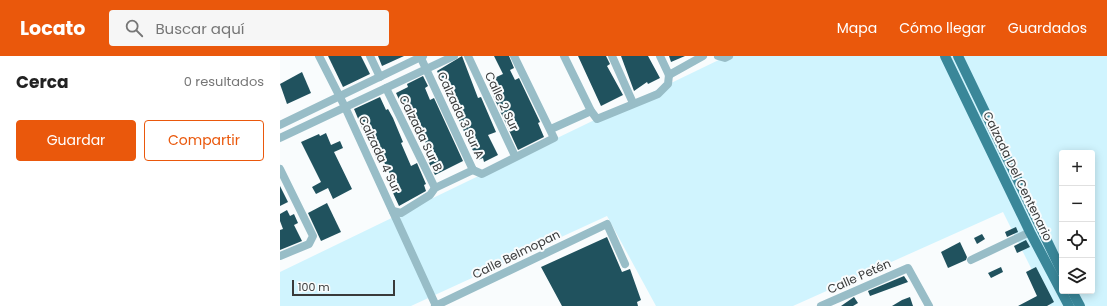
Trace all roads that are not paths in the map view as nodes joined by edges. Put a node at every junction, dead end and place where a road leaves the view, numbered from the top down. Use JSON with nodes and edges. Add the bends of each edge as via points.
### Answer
{"nodes":[{"id":1,"x":319,"y":56,"type":"edge"},
{"id":2,"x":370,"y":56,"type":"edge"},
{"id":3,"x":421,"y":56,"type":"edge"},
{"id":4,"x":454,"y":56,"type":"edge"},
{"id":5,"x":468,"y":56,"type":"edge"},
{"id":6,"x":514,"y":56,"type":"edge"},
{"id":7,"x":564,"y":56,"type":"edge"},
{"id":8,"x":612,"y":56,"type":"edge"},
{"id":9,"x":660,"y":56,"type":"edge"},
{"id":10,"x":703,"y":56,"type":"edge"},
{"id":11,"x":945,"y":56,"type":"edge"},
{"id":12,"x":958,"y":56,"type":"edge"},
{"id":13,"x":426,"y":69,"type":"junction"},
{"id":14,"x":669,"y":75,"type":"junction"},
{"id":15,"x":380,"y":77,"type":"junction"},
{"id":16,"x":386,"y":88,"type":"junction"},
{"id":17,"x":339,"y":96,"type":"junction"},
{"id":18,"x":633,"y":103,"type":"junction"},
{"id":19,"x":345,"y":107,"type":"junction"},
{"id":20,"x":591,"y":111,"type":"junction"},
{"id":21,"x":280,"y":125,"type":"edge"},
{"id":22,"x":551,"y":130,"type":"junction"},
{"id":23,"x":280,"y":138,"type":"edge"},
{"id":24,"x":1001,"y":146,"type":"junction"},
{"id":25,"x":990,"y":150,"type":"junction"},
{"id":26,"x":514,"y":156,"type":"junction"},
{"id":27,"x":280,"y":169,"type":"edge"},
{"id":28,"x":473,"y":170,"type":"junction"},
{"id":29,"x":435,"y":188,"type":"junction"},
{"id":30,"x":393,"y":211,"type":"junction"},
{"id":31,"x":1030,"y":232,"type":"junction"},
{"id":32,"x":280,"y":256,"type":"edge"},
{"id":33,"x":1049,"y":257,"type":"junction"},
{"id":34,"x":971,"y":260,"type":"dead end"},
{"id":35,"x":625,"y":264,"type":"dead end"},
{"id":36,"x":1059,"y":269,"type":"edge"},
{"id":37,"x":1074,"y":294,"type":"edge"},
{"id":38,"x":435,"y":306,"type":"edge"},
{"id":39,"x":820,"y":306,"type":"edge"},
{"id":40,"x":929,"y":306,"type":"edge"},
{"id":41,"x":1068,"y":306,"type":"edge"},
{"id":42,"x":1080,"y":306,"type":"edge"}],
"edges":[{"from":1,"to":17,"type":"street","name":"Calzada 4 Sur"},
{"from":2,"to":15,"type":"street"},
{"from":3,"to":13,"type":"street","name":"Calzada 3 Sur A"},
{"from":3,"to":15,"type":"street"},
{"from":4,"to":13,"type":"street"},
{"from":5,"to":26,"type":"street","name":"Calle 2 Sur"},
{"from":6,"to":22,"type":"street"},
{"from":7,"to":20,"type":"street"},
{"from":8,"to":18,"type":"street"},
{"from":9,"to":14,"type":"street"},
{"from":10,"to":14,"type":"street"},
{"from":11,"to":25,"type":"main road","name":"Calzada Del Centenario"},
{"from":12,"to":24,"type":"main road","name":"Calzada Del Centenario"},
{"from":13,"to":16,"type":"street"},
{"from":13,"to":28,"type":"street","name":"Calzada 3 Sur A"},
{"from":14,"to":18,"type":"street","via":[[668,84],[658,94]]},
{"from":15,"to":17,"type":"street"},
{"from":16,"to":19,"type":"street"},
{"from":16,"to":29,"type":"street","name":"Calzada Sur B"},
{"from":17,"to":19,"type":"street","name":"Calzada 4 Sur"},
{"from":17,"to":21,"type":"street"},
{"from":18,"to":20,"type":"street","via":[[597,119]]},
{"from":19,"to":23,"type":"street"},
{"from":19,"to":30,"type":"street","name":"Calzada 4 Sur"},
{"from":20,"to":22,"type":"street"},
{"from":22,"to":26,"type":"street","via":[[554,138],[530,152]]},
{"from":24,"to":25,"type":"main road"},
{"from":24,"to":33,"type":"main road","name":"Calzada Del Centenario"},
{"from":25,"to":31,"type":"main road","name":"Calzada Del Centenario"},
{"from":26,"to":28,"type":"street","via":[[482,174]]},
{"from":27,"to":32,"type":"street","via":[[313,236],[309,244]]},
{"from":28,"to":29,"type":"street"},
{"from":29,"to":30,"type":"street","via":[[430,195],[401,212]]},
{"from":30,"to":38,"type":"street","name":"Calzada 4 Sur"},
{"from":31,"to":33,"type":"main road","name":"Calzada Del Centenario"},
{"from":31,"to":34,"type":"street"},
{"from":33,"to":36,"type":"main road","name":"Calzada Del Centenario"},
{"from":33,"to":41,"type":"main road","name":"Calzada Del Centenario"},
{"from":35,"to":38,"type":"street","name":"Calle Belmopan","via":[[607,224]]},
{"from":37,"to":42,"type":"main road"},
{"from":39,"to":40,"type":"street","name":"Calle Petén","via":[[908,268]]},
{"from":41,"to":42,"type":"street"}]}
